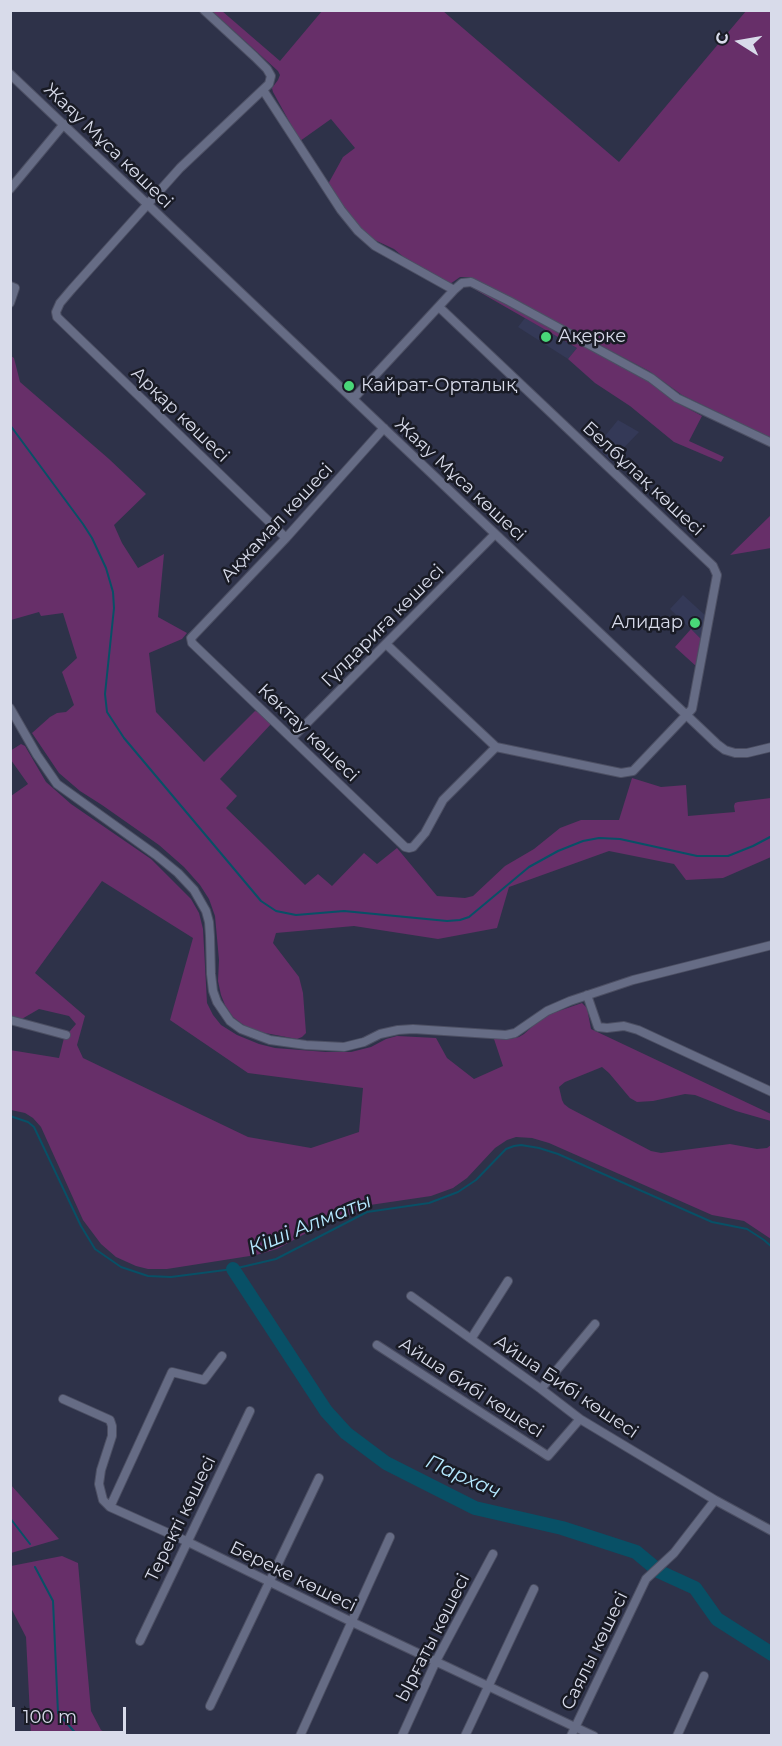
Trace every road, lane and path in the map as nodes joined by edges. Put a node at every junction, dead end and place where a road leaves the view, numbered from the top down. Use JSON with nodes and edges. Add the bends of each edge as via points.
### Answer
{"nodes":[{"id":1,"x":204,"y":10,"type":"edge"},
{"id":2,"x":10,"y":74,"type":"edge"},
{"id":3,"x":263,"y":90,"type":"junction"},
{"id":4,"x":64,"y":124,"type":"junction"},
{"id":5,"x":10,"y":189,"type":"edge"},
{"id":6,"x":147,"y":204,"type":"junction"},
{"id":7,"x":10,"y":286,"type":"edge"},
{"id":8,"x":454,"y":290,"type":"junction"},
{"id":9,"x":10,"y":303,"type":"edge"},
{"id":10,"x":439,"y":307,"type":"junction"},
{"id":11,"x":353,"y":399,"type":"junction"},
{"id":12,"x":384,"y":428,"type":"junction"},
{"id":13,"x":771,"y":443,"type":"edge"},
{"id":14,"x":495,"y":534,"type":"junction"},
{"id":15,"x":286,"y":538,"type":"junction"},
{"id":16,"x":191,"y":638,"type":"joint"},
{"id":17,"x":386,"y":644,"type":"junction"},
{"id":18,"x":10,"y":708,"type":"edge"},
{"id":19,"x":687,"y":715,"type":"junction"},
{"id":20,"x":292,"y":738,"type":"junction"},
{"id":21,"x":496,"y":747,"type":"junction"},
{"id":22,"x":771,"y":747,"type":"edge"},
{"id":23,"x":771,"y":945,"type":"edge"},
{"id":24,"x":587,"y":996,"type":"junction"},
{"id":25,"x":10,"y":1020,"type":"edge"},
{"id":26,"x":66,"y":1035,"type":"dead end"},
{"id":27,"x":771,"y":1092,"type":"edge"},
{"id":28,"x":508,"y":1281,"type":"dead end"},
{"id":29,"x":411,"y":1296,"type":"dead end"},
{"id":30,"x":595,"y":1324,"type":"dead end"},
{"id":31,"x":471,"y":1339,"type":"junction"},
{"id":32,"x":377,"y":1345,"type":"dead end"},
{"id":33,"x":222,"y":1356,"type":"dead end"},
{"id":34,"x":541,"y":1389,"type":"junction"},
{"id":35,"x":63,"y":1399,"type":"dead end"},
{"id":36,"x":250,"y":1411,"type":"dead end"},
{"id":37,"x":580,"y":1419,"type":"junction"},
{"id":38,"x":319,"y":1478,"type":"dead end"},
{"id":39,"x":715,"y":1500,"type":"junction"},
{"id":40,"x":110,"y":1507,"type":"junction"},
{"id":41,"x":771,"y":1531,"type":"edge"},
{"id":42,"x":390,"y":1536,"type":"dead end"},
{"id":43,"x":186,"y":1542,"type":"junction"},
{"id":44,"x":493,"y":1554,"type":"dead end"},
{"id":45,"x":269,"y":1582,"type":"junction"},
{"id":46,"x":534,"y":1589,"type":"dead end"},
{"id":47,"x":352,"y":1622,"type":"junction"},
{"id":48,"x":140,"y":1641,"type":"dead end"},
{"id":49,"x":436,"y":1661,"type":"junction"},
{"id":50,"x":704,"y":1676,"type":"dead end"},
{"id":51,"x":489,"y":1685,"type":"junction"},
{"id":52,"x":210,"y":1706,"type":"dead end"},
{"id":53,"x":575,"y":1726,"type":"junction"},
{"id":54,"x":300,"y":1736,"type":"edge"},
{"id":55,"x":402,"y":1736,"type":"edge"},
{"id":56,"x":465,"y":1736,"type":"edge"},
{"id":57,"x":571,"y":1736,"type":"edge"},
{"id":58,"x":594,"y":1736,"type":"edge"},
{"id":59,"x":677,"y":1736,"type":"edge"}],
"edges":[{"from":1,"to":3,"type":"street","via":[[271,76]]},
{"from":2,"to":4,"type":"street","name":"Жаяу Мұса көшесі"},
{"from":3,"to":6,"type":"street"},
{"from":3,"to":8,"type":"street","via":[[358,231],[375,246]]},
{"from":4,"to":5,"type":"street"},
{"from":4,"to":6,"type":"street","name":"Жаяу Мұса көшесі"},
{"from":6,"to":11,"type":"street","name":"Жаяу Мұса көшесі"},
{"from":6,"to":15,"type":"street","name":"Арқар көшесі","via":[[70,290],[60,303],[57,317]]},
{"from":7,"to":9,"type":"street","via":[[15,288]]},
{"from":8,"to":10,"type":"street"},
{"from":8,"to":13,"type":"street","via":[[466,282],[483,287],[651,378],[677,398]]},
{"from":10,"to":11,"type":"street"},
{"from":10,"to":19,"type":"street","name":"Белбұлақ көшесі","via":[[716,569],[692,706]]},
{"from":11,"to":12,"type":"street","name":"Жаяу Мұса көшесі"},
{"from":12,"to":14,"type":"street","name":"Жаяу Мұса көшесі"},
{"from":12,"to":15,"type":"street","name":"Ақжамал көшесі"},
{"from":14,"to":17,"type":"street","name":"Гүлдариға көшесі"},
{"from":14,"to":19,"type":"street","name":"Жаяу Мұса көшесі"},
{"from":15,"to":16,"type":"street","name":"Ақжамал көшесі"},
{"from":16,"to":20,"type":"street","name":"Көктау көшесі"},
{"from":17,"to":20,"type":"street","name":"Гүлдариға көшесі"},
{"from":17,"to":21,"type":"street"},
{"from":18,"to":24,"type":"street","via":[[57,784],[156,855],[194,890],[209,922],[210,974],[216,1002],[241,1029],[287,1043],[344,1047],[390,1031],[413,1029],[506,1035],[547,1011]]},
{"from":19,"to":21,"type":"street","via":[[630,773]]},
{"from":19,"to":22,"type":"street","name":"Жаяу Мұса көшесі","via":[[730,752],[747,753]]},
{"from":20,"to":21,"type":"street","name":"Көктау көшесі","via":[[407,848],[413,847],[425,833],[443,800]]},
{"from":23,"to":24,"type":"street","via":[[633,980]]},
{"from":24,"to":27,"type":"street","via":[[598,1027],[638,1030]]},
{"from":25,"to":26,"type":"street"},
{"from":28,"to":31,"type":"street"},
{"from":29,"to":31,"type":"street","name":"Айша Бибі көшесі"},
{"from":30,"to":34,"type":"street"},
{"from":31,"to":34,"type":"street","name":"Айша Бибі көшесі"},
{"from":32,"to":37,"type":"street","name":"Айша бибі көшесі","via":[[548,1456]]},
{"from":33,"to":40,"type":"street","via":[[204,1380],[172,1372]]},
{"from":34,"to":37,"type":"street","name":"Айша Бибі көшесі"},
{"from":35,"to":40,"type":"street","via":[[110,1420],[112,1436],[99,1484],[103,1500]]},
{"from":36,"to":43,"type":"street","name":"Теректі көшесі"},
{"from":37,"to":39,"type":"street","name":"Айша Бибі көшесі"},
{"from":38,"to":45,"type":"street"},
{"from":39,"to":41,"type":"street","name":"Айша Бибі көшесі"},
{"from":39,"to":53,"type":"street","name":"Саялы көшесі","via":[[674,1553],[646,1579]]},
{"from":40,"to":43,"type":"street","name":"Береке көшесі"},
{"from":42,"to":47,"type":"street"},
{"from":43,"to":45,"type":"street","name":"Береке көшесі"},
{"from":43,"to":48,"type":"street","name":"Теректі көшесі"},
{"from":44,"to":49,"type":"street","name":"Ырғаты көшесі"},
{"from":45,"to":47,"type":"street","name":"Береке көшесі"},
{"from":45,"to":52,"type":"street"},
{"from":46,"to":51,"type":"street"},
{"from":47,"to":49,"type":"street","name":"Береке көшесі"},
{"from":47,"to":54,"type":"street"},
{"from":49,"to":51,"type":"street","name":"Береке көшесі"},
{"from":49,"to":55,"type":"street","name":"Ырғаты көшесі"},
{"from":50,"to":59,"type":"street"},
{"from":51,"to":53,"type":"street","name":"Береке көшесі"},
{"from":51,"to":56,"type":"street"},
{"from":53,"to":57,"type":"street","name":"Саялы көшесі"},
{"from":53,"to":58,"type":"street","name":"Береке көшесі"}]}
